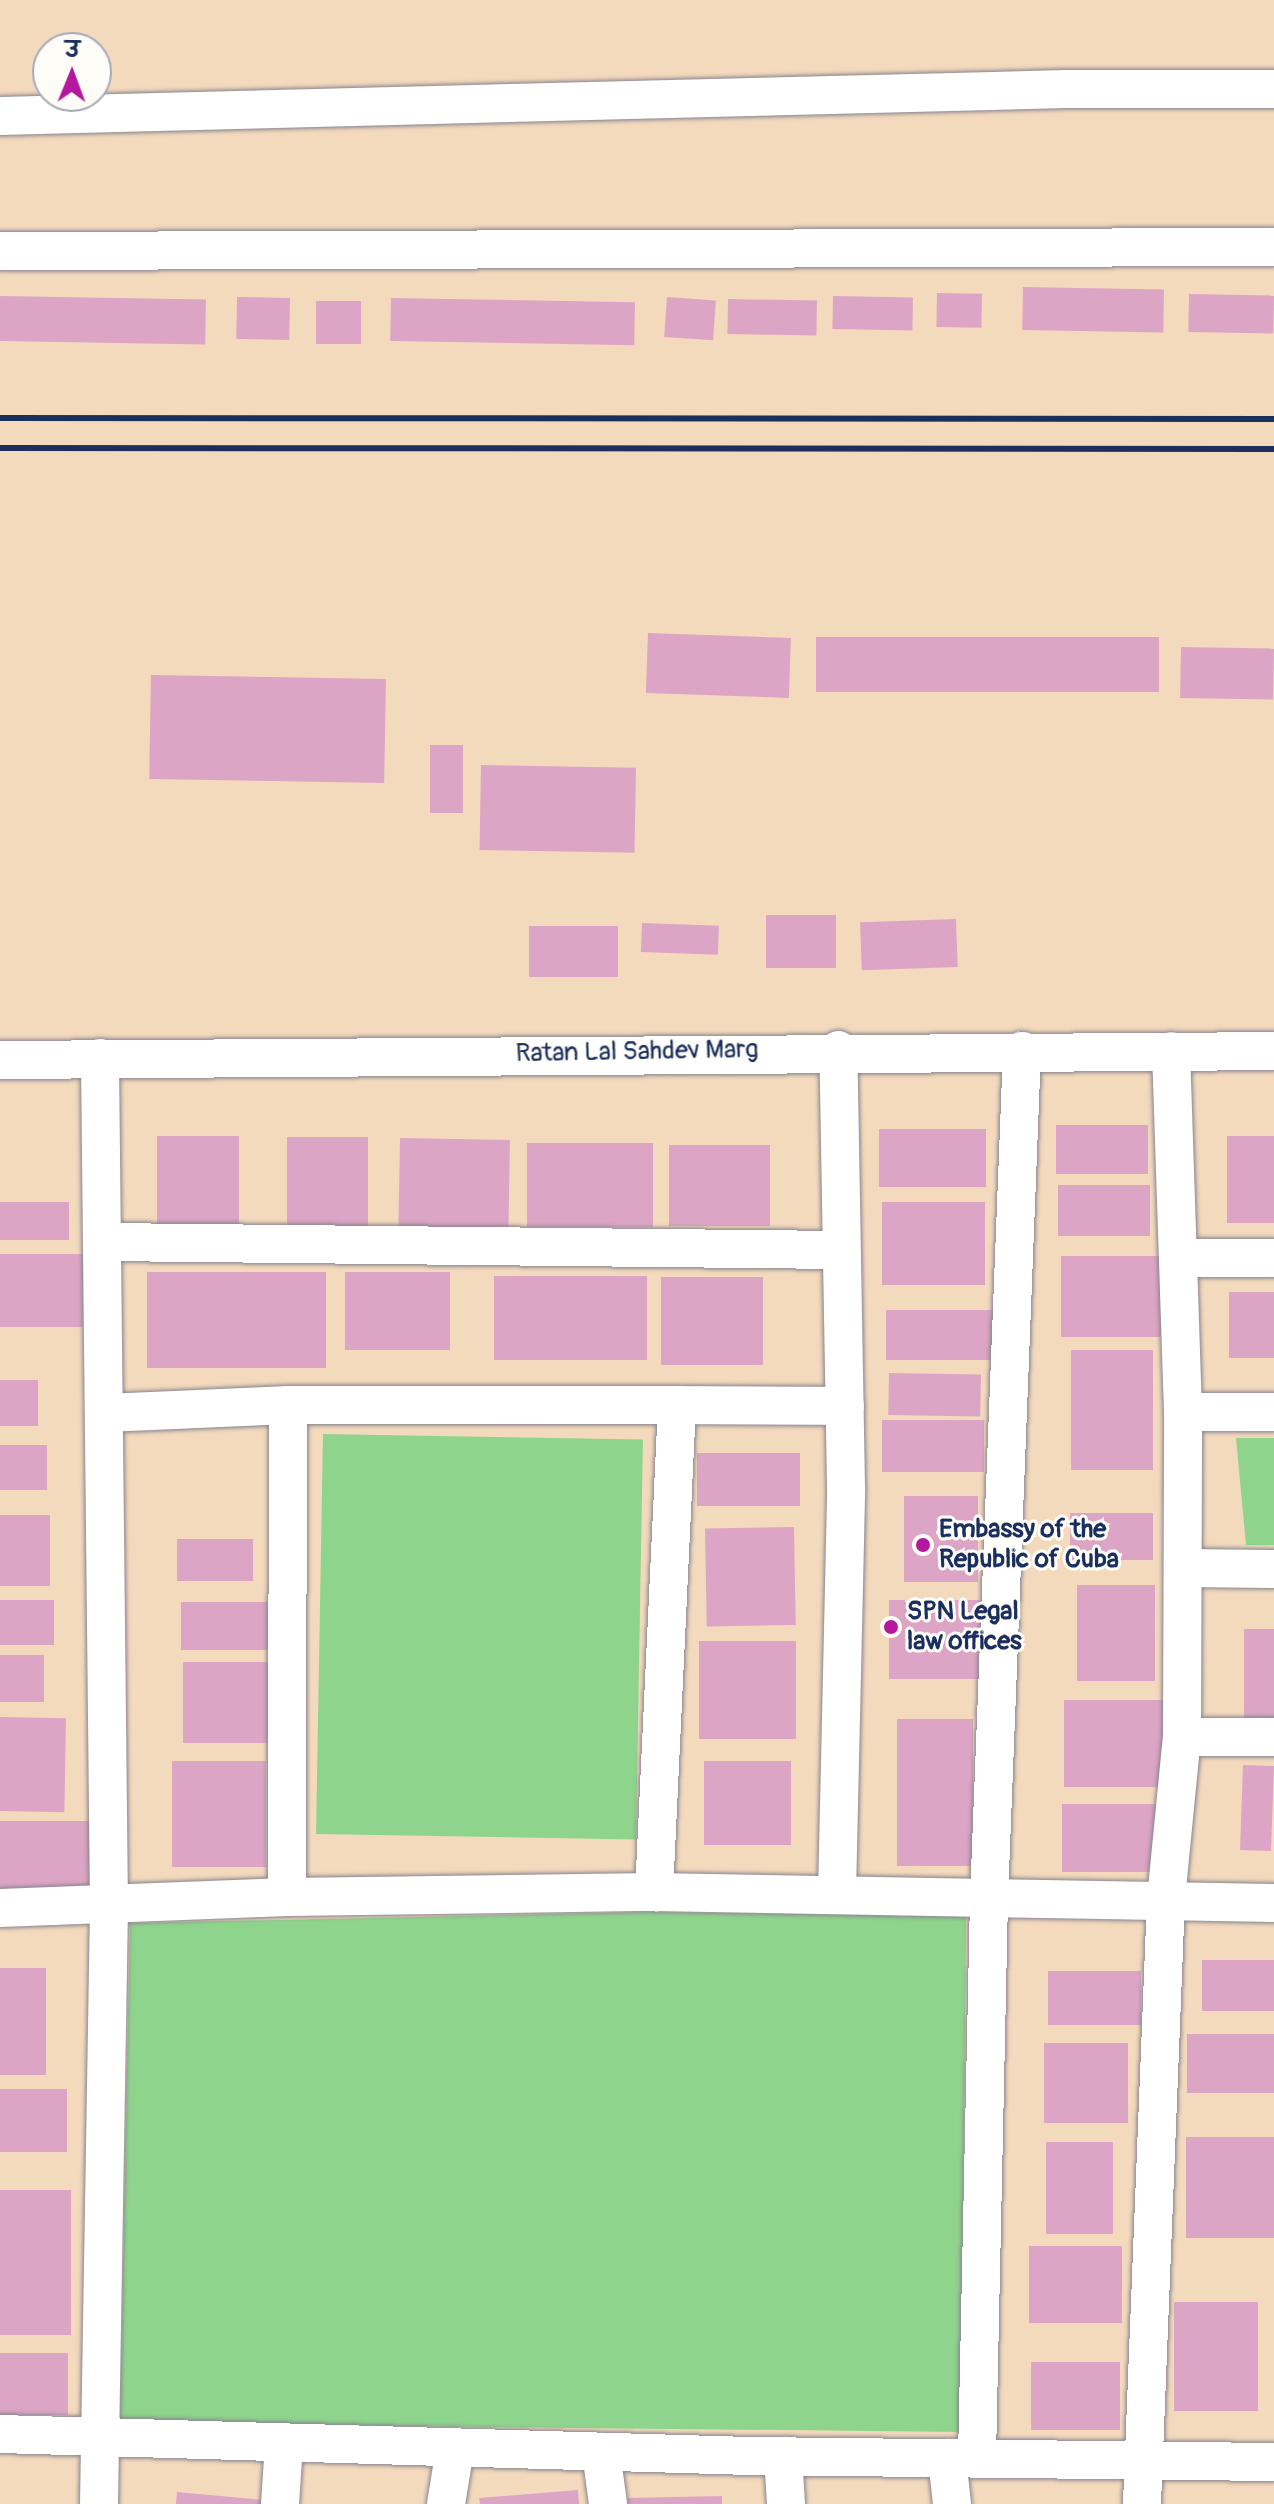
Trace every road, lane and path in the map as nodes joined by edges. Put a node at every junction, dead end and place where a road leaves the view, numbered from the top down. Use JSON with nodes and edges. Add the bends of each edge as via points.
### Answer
{"nodes":[{"id":1,"x":1274,"y":89,"type":"edge"},
{"id":2,"x":0,"y":116,"type":"edge"},
{"id":3,"x":1274,"y":247,"type":"edge"},
{"id":4,"x":0,"y":251,"type":"edge"},
{"id":5,"x":838,"y":1050,"type":"junction"},
{"id":6,"x":1022,"y":1051,"type":"junction"},
{"id":7,"x":1171,"y":1051,"type":"junction"},
{"id":8,"x":1274,"y":1051,"type":"edge"},
{"id":9,"x":100,"y":1058,"type":"junction"},
{"id":10,"x":0,"y":1060,"type":"edge"},
{"id":11,"x":103,"y":1242,"type":"junction"},
{"id":12,"x":841,"y":1250,"type":"junction"},
{"id":13,"x":1178,"y":1258,"type":"junction"},
{"id":14,"x":1274,"y":1258,"type":"edge"},
{"id":15,"x":288,"y":1405,"type":"junction"},
{"id":16,"x":677,"y":1405,"type":"junction"},
{"id":17,"x":845,"y":1406,"type":"junction"},
{"id":18,"x":1183,"y":1412,"type":"junction"},
{"id":19,"x":1274,"y":1412,"type":"edge"},
{"id":20,"x":107,"y":1413,"type":"junction"},
{"id":21,"x":1184,"y":1568,"type":"junction"},
{"id":22,"x":1274,"y":1569,"type":"edge"},
{"id":23,"x":1182,"y":1737,"type":"junction"},
{"id":24,"x":1274,"y":1737,"type":"edge"},
{"id":25,"x":654,"y":1892,"type":"junction"},
{"id":26,"x":837,"y":1894,"type":"junction"},
{"id":27,"x":287,"y":1897,"type":"junction"},
{"id":28,"x":989,"y":1898,"type":"junction"},
{"id":29,"x":1166,"y":1899,"type":"junction"},
{"id":30,"x":1274,"y":1903,"type":"edge"},
{"id":31,"x":109,"y":1906,"type":"junction"},
{"id":32,"x":0,"y":1908,"type":"edge"},
{"id":33,"x":0,"y":2434,"type":"edge"},
{"id":34,"x":102,"y":2439,"type":"junction"},
{"id":35,"x":284,"y":2443,"type":"junction"},
{"id":36,"x":455,"y":2449,"type":"junction"},
{"id":37,"x":601,"y":2452,"type":"junction"},
{"id":38,"x":783,"y":2456,"type":"junction"},
{"id":39,"x":962,"y":2458,"type":"junction"},
{"id":40,"x":1141,"y":2461,"type":"junction"},
{"id":41,"x":1274,"y":2462,"type":"edge"},
{"id":42,"x":99,"y":2504,"type":"edge"},
{"id":43,"x":280,"y":2504,"type":"edge"},
{"id":44,"x":446,"y":2504,"type":"edge"},
{"id":45,"x":608,"y":2504,"type":"edge"},
{"id":46,"x":786,"y":2504,"type":"edge"},
{"id":47,"x":952,"y":2504,"type":"edge"},
{"id":48,"x":1142,"y":2504,"type":"edge"}],
"edges":[{"from":1,"to":2,"type":"street","via":[[1067,89]]},
{"from":3,"to":4,"type":"street"},
{"from":5,"to":6,"type":"street","name":"Ratan Lal Sahdev Marg"},
{"from":5,"to":9,"type":"street","name":"Ratan Lal Sahdev Marg"},
{"from":5,"to":12,"type":"street"},
{"from":6,"to":7,"type":"street","name":"Ratan Lal Sahdev Marg"},
{"from":6,"to":28,"type":"street"},
{"from":7,"to":8,"type":"street","name":"Ratan Lal Sahdev Marg"},
{"from":7,"to":13,"type":"street"},
{"from":9,"to":10,"type":"street","name":"Ratan Lal Sahdev Marg"},
{"from":9,"to":11,"type":"street"},
{"from":11,"to":12,"type":"street"},
{"from":11,"to":20,"type":"street"},
{"from":12,"to":17,"type":"street"},
{"from":13,"to":14,"type":"street"},
{"from":13,"to":18,"type":"street"},
{"from":15,"to":16,"type":"street"},
{"from":15,"to":20,"type":"street"},
{"from":15,"to":27,"type":"street"},
{"from":16,"to":17,"type":"street"},
{"from":16,"to":25,"type":"street"},
{"from":17,"to":26,"type":"street"},
{"from":18,"to":19,"type":"street"},
{"from":18,"to":21,"type":"street"},
{"from":20,"to":31,"type":"street"},
{"from":21,"to":22,"type":"street"},
{"from":21,"to":23,"type":"street"},
{"from":23,"to":24,"type":"street"},
{"from":23,"to":29,"type":"street"},
{"from":25,"to":26,"type":"street"},
{"from":25,"to":27,"type":"street"},
{"from":26,"to":28,"type":"street"},
{"from":27,"to":31,"type":"street"},
{"from":28,"to":29,"type":"street"},
{"from":28,"to":39,"type":"street"},
{"from":29,"to":30,"type":"street"},
{"from":29,"to":40,"type":"street"},
{"from":31,"to":32,"type":"street"},
{"from":31,"to":34,"type":"street"},
{"from":33,"to":34,"type":"street"},
{"from":34,"to":35,"type":"street"},
{"from":34,"to":42,"type":"street"},
{"from":35,"to":36,"type":"street"},
{"from":35,"to":43,"type":"street"},
{"from":36,"to":37,"type":"street"},
{"from":36,"to":44,"type":"street"},
{"from":37,"to":38,"type":"street"},
{"from":37,"to":45,"type":"street"},
{"from":38,"to":39,"type":"street"},
{"from":38,"to":46,"type":"street"},
{"from":39,"to":40,"type":"street"},
{"from":39,"to":47,"type":"street"},
{"from":40,"to":41,"type":"street"},
{"from":40,"to":48,"type":"street"}]}
